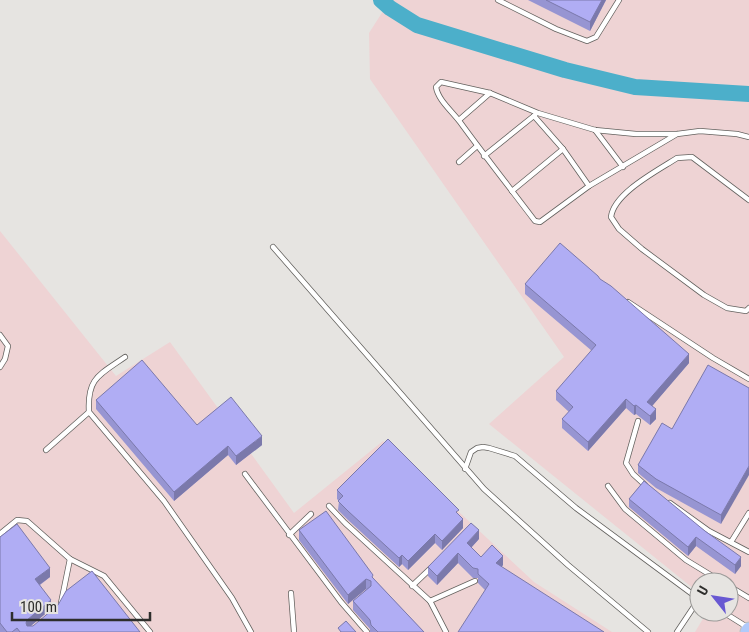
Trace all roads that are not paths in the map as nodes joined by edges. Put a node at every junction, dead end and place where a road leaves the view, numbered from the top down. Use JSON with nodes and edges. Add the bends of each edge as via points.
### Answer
{"nodes":[{"id":1,"x":498,"y":0,"type":"edge"},
{"id":2,"x":619,"y":0,"type":"edge"},
{"id":3,"x":490,"y":93,"type":"junction"},
{"id":4,"x":536,"y":114,"type":"junction"},
{"id":5,"x":459,"y":120,"type":"junction"},
{"id":6,"x":594,"y":130,"type":"junction"},
{"id":7,"x":677,"y":134,"type":"junction"},
{"id":8,"x":749,"y":137,"type":"edge"},
{"id":9,"x":477,"y":146,"type":"junction"},
{"id":10,"x":564,"y":148,"type":"junction"},
{"id":11,"x":484,"y":156,"type":"junction"},
{"id":12,"x":459,"y":162,"type":"dead end"},
{"id":13,"x":623,"y":167,"type":"junction"},
{"id":14,"x":589,"y":186,"type":"junction"},
{"id":15,"x":512,"y":191,"type":"junction"},
{"id":16,"x":749,"y":200,"type":"edge"},
{"id":17,"x":273,"y":247,"type":"dead end"},
{"id":18,"x":626,"y":301,"type":"edge"},
{"id":19,"x":749,"y":308,"type":"edge"},
{"id":20,"x":0,"y":335,"type":"edge"},
{"id":21,"x":125,"y":358,"type":"dead end"},
{"id":22,"x":0,"y":367,"type":"edge"},
{"id":23,"x":749,"y":379,"type":"edge"},
{"id":24,"x":89,"y":412,"type":"junction"},
{"id":25,"x":638,"y":421,"type":"dead end"},
{"id":26,"x":46,"y":450,"type":"dead end"},
{"id":27,"x":465,"y":469,"type":"junction"},
{"id":28,"x":245,"y":474,"type":"dead end"},
{"id":29,"x":608,"y":486,"type":"dead end"},
{"id":30,"x":647,"y":486,"type":"edge"},
{"id":31,"x":662,"y":498,"type":"edge"},
{"id":32,"x":329,"y":506,"type":"dead end"},
{"id":33,"x":749,"y":513,"type":"edge"},
{"id":34,"x":311,"y":514,"type":"dead end"},
{"id":35,"x":0,"y":524,"type":"edge"},
{"id":36,"x":5,"y":531,"type":"junction"},
{"id":37,"x":0,"y":534,"type":"edge"},
{"id":38,"x":289,"y":535,"type":"junction"},
{"id":39,"x":731,"y":542,"type":"junction"},
{"id":40,"x":749,"y":552,"type":"edge"},
{"id":41,"x":70,"y":559,"type":"junction"},
{"id":42,"x":433,"y":565,"type":"edge"},
{"id":43,"x":706,"y":572,"type":"edge"},
{"id":44,"x":476,"y":581,"type":"edge"},
{"id":45,"x":412,"y":586,"type":"junction"},
{"id":46,"x":689,"y":592,"type":"edge"},
{"id":47,"x":291,"y":593,"type":"dead end"},
{"id":48,"x":430,"y":601,"type":"junction"},
{"id":49,"x":354,"y":604,"type":"edge"},
{"id":50,"x":58,"y":608,"type":"edge"},
{"id":51,"x":347,"y":610,"type":"junction"},
{"id":52,"x":689,"y":613,"type":"edge"},
{"id":53,"x":737,"y":622,"type":"edge"},
{"id":54,"x":749,"y":630,"type":"edge"},
{"id":55,"x":150,"y":632,"type":"edge"},
{"id":56,"x":251,"y":632,"type":"edge"},
{"id":57,"x":294,"y":632,"type":"edge"},
{"id":58,"x":367,"y":632,"type":"edge"},
{"id":59,"x":446,"y":632,"type":"edge"},
{"id":60,"x":648,"y":632,"type":"edge"},
{"id":61,"x":676,"y":632,"type":"edge"}],
"edges":[{"from":1,"to":2,"type":"lane","via":[[556,29],[587,40],[596,37]]},
{"from":3,"to":4,"type":"lane"},
{"from":3,"to":5,"type":"lane"},
{"from":3,"to":5,"type":"lane","via":[[441,82],[436,87],[437,94]]},
{"from":4,"to":6,"type":"lane"},
{"from":4,"to":10,"type":"lane"},
{"from":4,"to":11,"type":"lane"},
{"from":5,"to":9,"type":"lane"},
{"from":6,"to":7,"type":"lane"},
{"from":6,"to":13,"type":"lane"},
{"from":7,"to":8,"type":"lane","via":[[700,130]]},
{"from":7,"to":13,"type":"lane"},
{"from":9,"to":11,"type":"lane"},
{"from":9,"to":12,"type":"lane"},
{"from":10,"to":14,"type":"lane"},
{"from":10,"to":15,"type":"lane"},
{"from":11,"to":15,"type":"lane"},
{"from":13,"to":14,"type":"lane"},
{"from":14,"to":15,"type":"lane","via":[[540,222],[535,221]]},
{"from":16,"to":19,"type":"lane","via":[[692,157],[684,157],[677,158],[621,198],[612,210],[611,218],[618,229],[642,249],[704,295],[727,308],[746,311]]},
{"from":17,"to":27,"type":"lane"},
{"from":18,"to":23,"type":"lane"},
{"from":20,"to":22,"type":"lane","via":[[8,346]]},
{"from":21,"to":24,"type":"lane","via":[[95,379],[88,395]]},
{"from":24,"to":26,"type":"lane"},
{"from":24,"to":56,"type":"lane","via":[[164,501],[232,598]]},
{"from":25,"to":30,"type":"lane","via":[[626,462],[633,474]]},
{"from":27,"to":46,"type":"lane","via":[[471,452],[477,448],[515,456],[576,508]]},
{"from":27,"to":60,"type":"lane","via":[[568,565]]},
{"from":28,"to":38,"type":"lane"},
{"from":29,"to":43,"type":"lane","via":[[625,509],[686,560]]},
{"from":31,"to":39,"type":"lane","via":[[709,531]]},
{"from":32,"to":45,"type":"lane"},
{"from":33,"to":39,"type":"lane"},
{"from":34,"to":38,"type":"lane"},
{"from":35,"to":36,"type":"lane"},
{"from":36,"to":37,"type":"lane"},
{"from":36,"to":41,"type":"lane","via":[[17,520],[27,521]]},
{"from":38,"to":51,"type":"lane"},
{"from":39,"to":40,"type":"lane"},
{"from":41,"to":50,"type":"lane"},
{"from":41,"to":55,"type":"lane","via":[[104,576]]},
{"from":42,"to":45,"type":"lane"},
{"from":44,"to":48,"type":"lane"},
{"from":45,"to":48,"type":"lane"},
{"from":47,"to":57,"type":"lane"},
{"from":48,"to":59,"type":"lane"},
{"from":49,"to":51,"type":"lane"},
{"from":51,"to":58,"type":"lane"},
{"from":52,"to":61,"type":"lane"},
{"from":53,"to":54,"type":"lane"}]}
